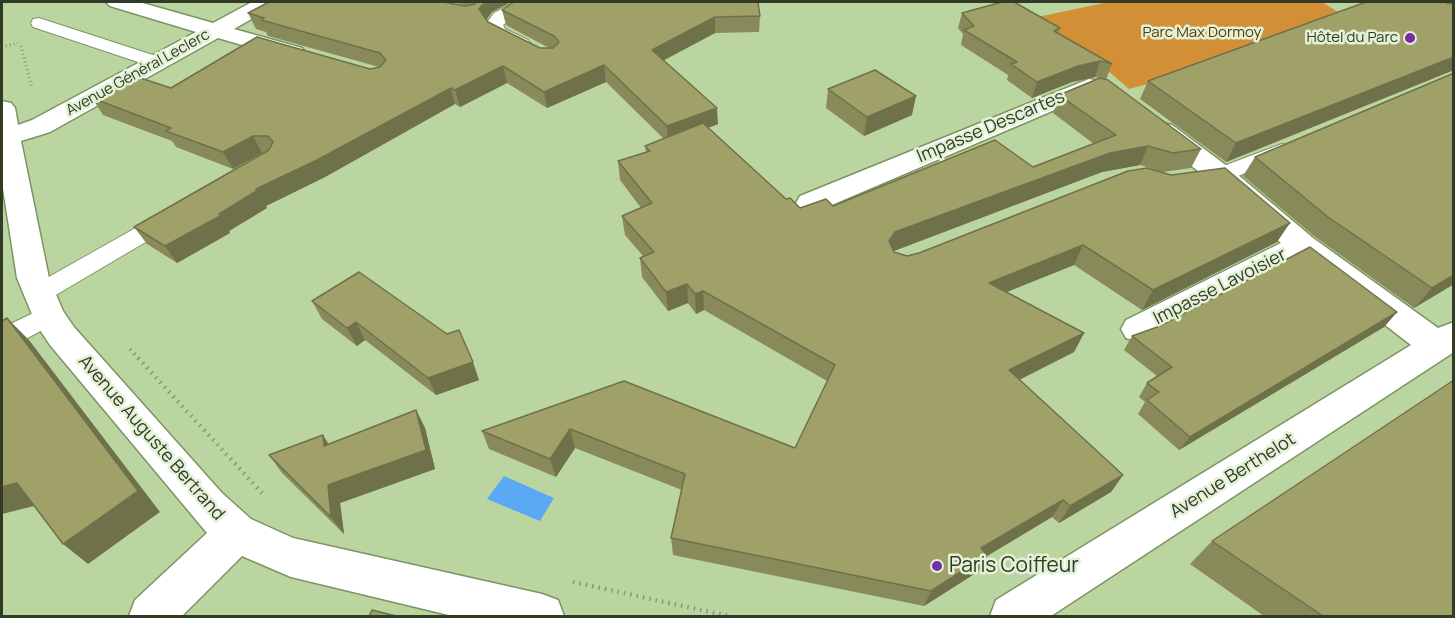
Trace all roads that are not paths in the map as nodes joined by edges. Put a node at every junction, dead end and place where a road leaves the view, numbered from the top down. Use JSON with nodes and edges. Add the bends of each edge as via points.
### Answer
{"nodes":[{"id":1,"x":117,"y":2,"type":"edge"},
{"id":2,"x":267,"y":2,"type":"edge"},
{"id":3,"x":526,"y":2,"type":"edge"},
{"id":4,"x":39,"y":23,"type":"dead end"},
{"id":5,"x":216,"y":30,"type":"junction"},
{"id":6,"x":540,"y":53,"type":"edge"},
{"id":7,"x":319,"y":60,"type":"edge"},
{"id":8,"x":156,"y":62,"type":"junction"},
{"id":9,"x":1120,"y":99,"type":"edge"},
{"id":10,"x":1148,"y":120,"type":"edge"},
{"id":11,"x":4,"y":122,"type":"edge"},
{"id":12,"x":1304,"y":141,"type":"edge"},
{"id":13,"x":1221,"y":175,"type":"junction"},
{"id":14,"x":1180,"y":182,"type":"edge"},
{"id":15,"x":810,"y":203,"type":"edge"},
{"id":16,"x":186,"y":208,"type":"edge"},
{"id":17,"x":1302,"y":245,"type":"junction"},
{"id":18,"x":44,"y":304,"type":"junction"},
{"id":19,"x":1138,"y":329,"type":"dead end"},
{"id":20,"x":2,"y":340,"type":"edge"},
{"id":21,"x":1445,"y":341,"type":"edge"},
{"id":22,"x":236,"y":532,"type":"junction"},
{"id":23,"x":151,"y":616,"type":"edge"},
{"id":24,"x":542,"y":616,"type":"edge"},
{"id":25,"x":1012,"y":616,"type":"edge"}],
"edges":[{"from":1,"to":5,"type":"street"},
{"from":2,"to":5,"type":"street","name":"Avenue Général Leclerc"},
{"from":3,"to":6,"type":"lane","via":[[494,25],[499,33]]},
{"from":4,"to":8,"type":"lane"},
{"from":5,"to":7,"type":"street"},
{"from":5,"to":8,"type":"street","name":"Avenue Général Leclerc"},
{"from":8,"to":11,"type":"street","name":"Avenue Général Leclerc","via":[[41,126]]},
{"from":9,"to":15,"type":"street","name":"Impasse Descartes","via":[[1106,89],[1089,86]]},
{"from":10,"to":13,"type":"street"},
{"from":11,"to":18,"type":"street","name":"Avenue Auguste Bertrand","via":[[33,278]]},
{"from":12,"to":13,"type":"lane"},
{"from":13,"to":14,"type":"street"},
{"from":13,"to":17,"type":"street"},
{"from":16,"to":18,"type":"lane"},
{"from":17,"to":19,"type":"street","name":"Impasse Lavoisier"},
{"from":17,"to":21,"type":"street"},
{"from":18,"to":20,"type":"lane"},
{"from":18,"to":22,"type":"street","name":"Avenue Auguste Bertrand","via":[[62,336]]},
{"from":21,"to":25,"type":"street","name":"Avenue Berthelot"},
{"from":22,"to":23,"type":"street"},
{"from":22,"to":24,"type":"street","name":"Avenue Auguste Bertrand","via":[[291,557]]}]}
